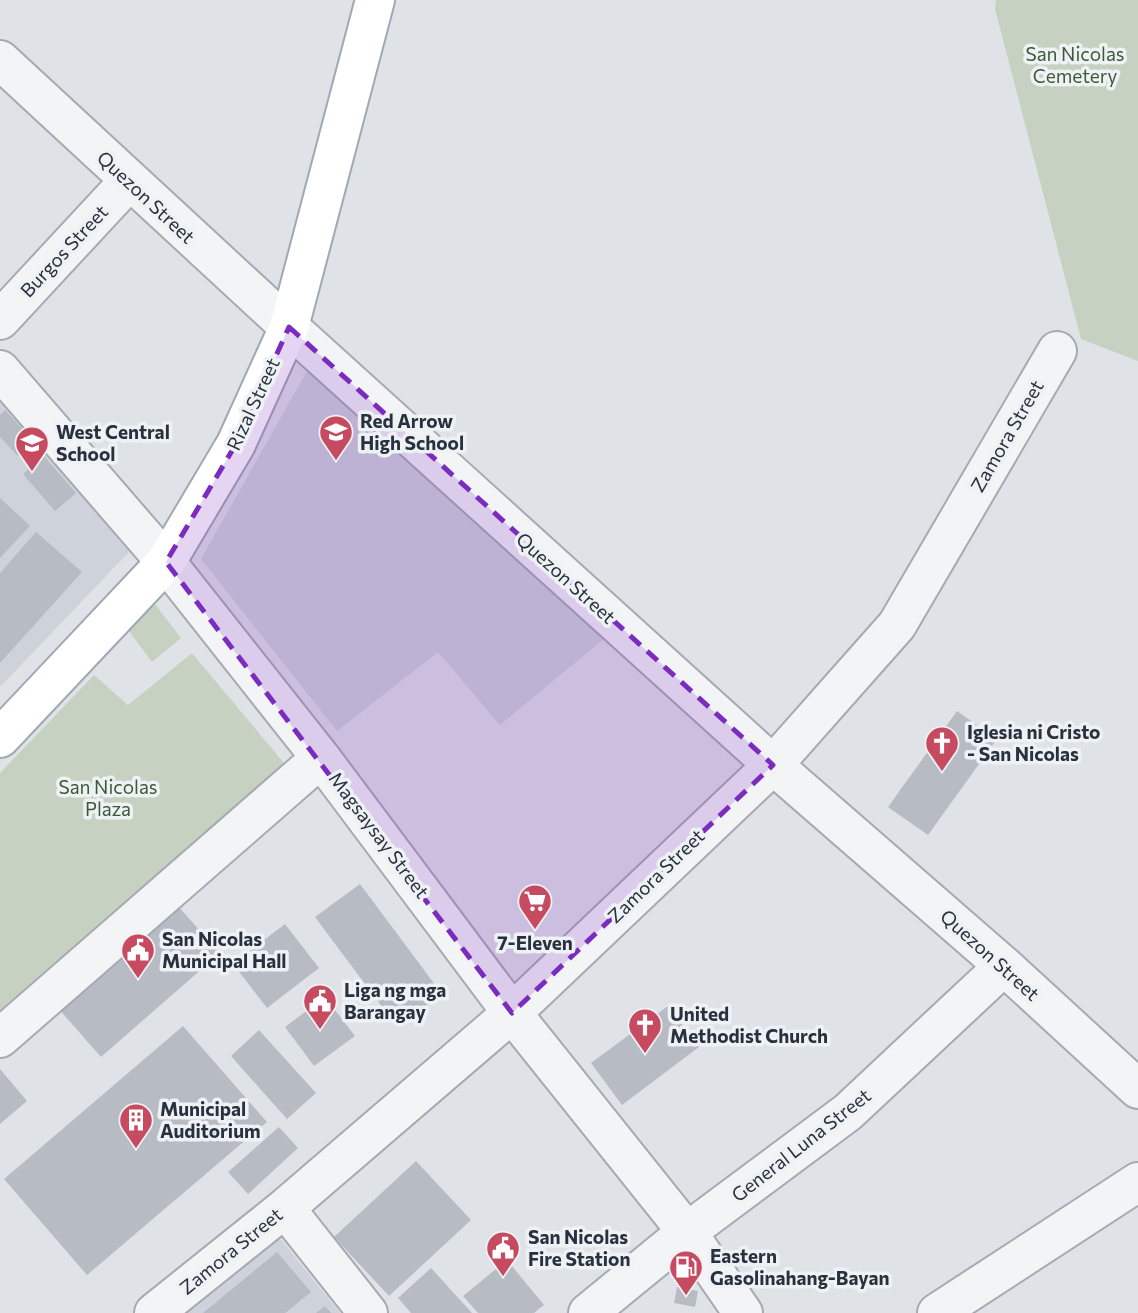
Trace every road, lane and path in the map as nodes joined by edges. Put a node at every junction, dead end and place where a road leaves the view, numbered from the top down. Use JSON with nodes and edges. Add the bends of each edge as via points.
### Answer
{"nodes":[{"id":1,"x":375,"y":0,"type":"edge"},
{"id":2,"x":0,"y":60,"type":"edge"},
{"id":3,"x":129,"y":181,"type":"junction"},
{"id":4,"x":0,"y":320,"type":"edge"},
{"id":5,"x":289,"y":327,"type":"junction"},
{"id":6,"x":1057,"y":351,"type":"dead end"},
{"id":7,"x":0,"y":370,"type":"edge"},
{"id":8,"x":166,"y":562,"type":"junction"},
{"id":9,"x":0,"y":738,"type":"edge"},
{"id":10,"x":321,"y":758,"type":"junction"},
{"id":11,"x":773,"y":765,"type":"junction"},
{"id":12,"x":1004,"y":966,"type":"junction"},
{"id":13,"x":512,"y":1013,"type":"junction"},
{"id":14,"x":0,"y":1038,"type":"edge"},
{"id":15,"x":1138,"y":1089,"type":"edge"},
{"id":16,"x":1138,"y":1181,"type":"edge"},
{"id":17,"x":285,"y":1208,"type":"junction"},
{"id":18,"x":687,"y":1232,"type":"junction"},
{"id":19,"x":154,"y":1313,"type":"edge"},
{"id":20,"x":368,"y":1313,"type":"edge"},
{"id":21,"x":588,"y":1313,"type":"edge"},
{"id":22,"x":743,"y":1313,"type":"edge"},
{"id":23,"x":937,"y":1313,"type":"edge"}],
"edges":[{"from":1,"to":5,"type":"main road","name":"Rizal Street"},
{"from":2,"to":3,"type":"street","name":"Quezon Street"},
{"from":3,"to":4,"type":"street","name":"Burgos Street"},
{"from":3,"to":5,"type":"street","name":"Quezon Street"},
{"from":5,"to":8,"type":"main road","name":"Rizal Street","via":[[236,444]]},
{"from":5,"to":11,"type":"street","name":"Quezon Street"},
{"from":6,"to":11,"type":"street","name":"Zamora Street","via":[[897,625]]},
{"from":7,"to":8,"type":"street","name":"Magsaysay Street"},
{"from":8,"to":9,"type":"main road","name":"Rizal Street"},
{"from":8,"to":10,"type":"street","name":"Magsaysay Street"},
{"from":10,"to":13,"type":"street","name":"Magsaysay Street"},
{"from":10,"to":14,"type":"street"},
{"from":11,"to":12,"type":"street","name":"Quezon Street"},
{"from":11,"to":13,"type":"street","name":"Zamora Street"},
{"from":12,"to":15,"type":"street","name":"Quezon Street"},
{"from":12,"to":18,"type":"street","name":"General Luna Street","via":[[848,1112]]},
{"from":13,"to":17,"type":"street","name":"Zamora Street"},
{"from":13,"to":18,"type":"street","name":"Magsaysay Street"},
{"from":16,"to":23,"type":"street"},
{"from":17,"to":19,"type":"street","name":"Zamora Street"},
{"from":17,"to":20,"type":"street"},
{"from":18,"to":21,"type":"street","name":"General Luna Street"},
{"from":18,"to":22,"type":"street","name":"Magsaysay Street"}]}
